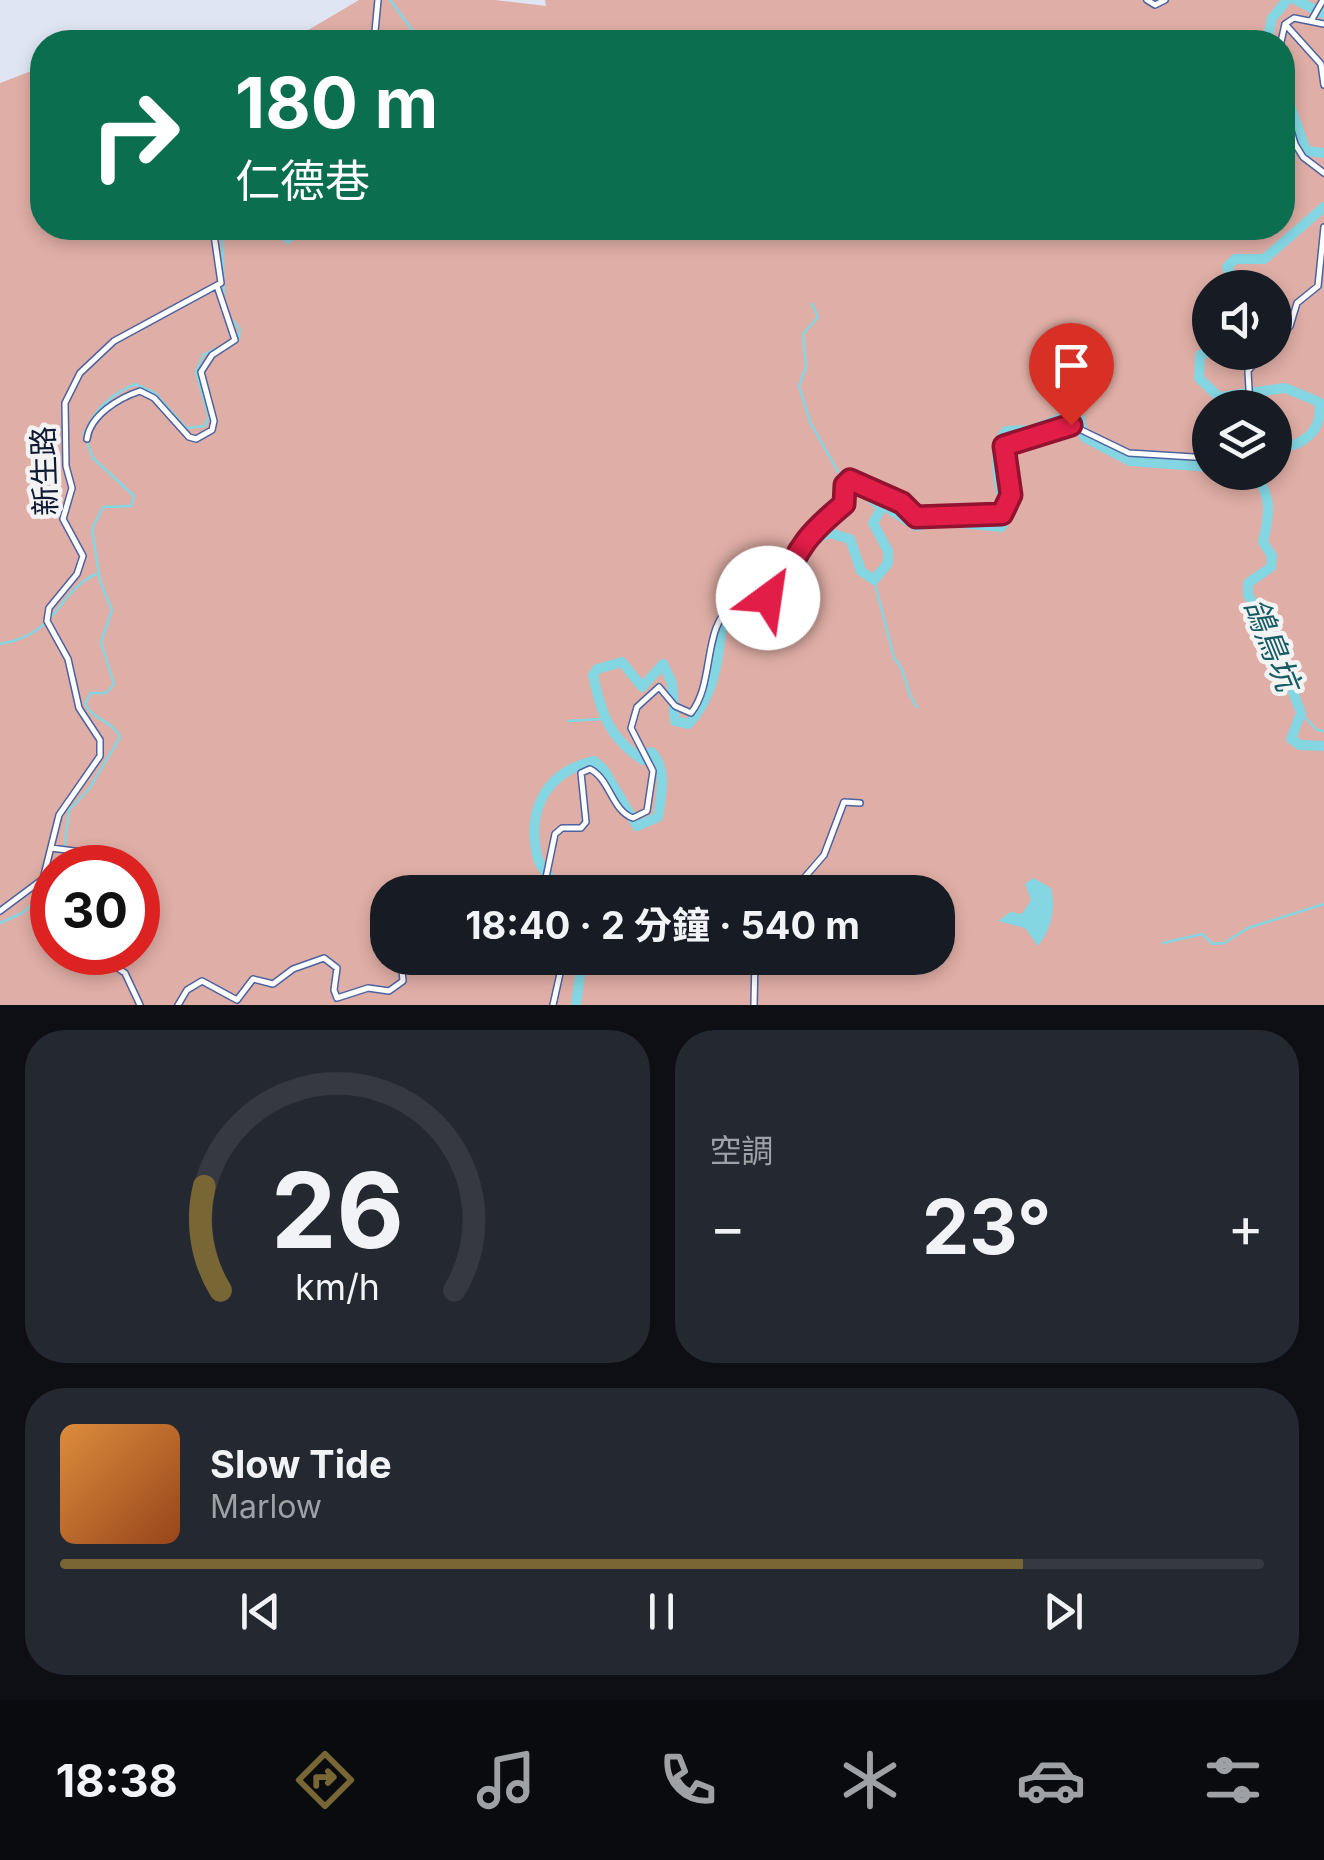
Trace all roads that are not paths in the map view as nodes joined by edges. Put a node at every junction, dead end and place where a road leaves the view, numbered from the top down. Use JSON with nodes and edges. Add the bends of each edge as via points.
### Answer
{"nodes":[{"id":1,"x":378,"y":0,"type":"edge"},
{"id":2,"x":1147,"y":0,"type":"edge"},
{"id":3,"x":1165,"y":0,"type":"edge"},
{"id":4,"x":1324,"y":2,"type":"edge"},
{"id":5,"x":1311,"y":21,"type":"junction"},
{"id":6,"x":1285,"y":24,"type":"junction"},
{"id":7,"x":1324,"y":24,"type":"edge"},
{"id":8,"x":375,"y":30,"type":"edge"},
{"id":9,"x":1284,"y":30,"type":"edge"},
{"id":10,"x":1290,"y":30,"type":"edge"},
{"id":11,"x":1295,"y":35,"type":"edge"},
{"id":12,"x":1324,"y":85,"type":"edge"},
{"id":13,"x":1295,"y":144,"type":"edge"},
{"id":14,"x":1324,"y":173,"type":"edge"},
{"id":15,"x":1324,"y":227,"type":"edge"},
{"id":16,"x":215,"y":240,"type":"edge"},
{"id":17,"x":217,"y":286,"type":"junction"},
{"id":18,"x":1324,"y":292,"type":"edge"},
{"id":19,"x":1312,"y":295,"type":"junction"},
{"id":20,"x":1292,"y":319,"type":"edge"},
{"id":21,"x":87,"y":439,"type":"dead end"},
{"id":22,"x":1192,"y":457,"type":"edge"},
{"id":23,"x":860,"y":804,"type":"dead end"},
{"id":24,"x":53,"y":845,"type":"edge"},
{"id":25,"x":546,"y":875,"type":"edge"},
{"id":26,"x":807,"y":875,"type":"edge"},
{"id":27,"x":30,"y":889,"type":"edge"},
{"id":28,"x":0,"y":911,"type":"edge"},
{"id":29,"x":125,"y":975,"type":"edge"},
{"id":30,"x":402,"y":975,"type":"edge"},
{"id":31,"x":560,"y":975,"type":"edge"},
{"id":32,"x":755,"y":975,"type":"edge"},
{"id":33,"x":140,"y":1005,"type":"edge"},
{"id":34,"x":178,"y":1005,"type":"edge"},
{"id":35,"x":553,"y":1005,"type":"edge"},
{"id":36,"x":754,"y":1005,"type":"edge"}],
"edges":[{"from":1,"to":8,"type":"street"},
{"from":2,"to":3,"type":"street"},
{"from":4,"to":5,"type":"street"},
{"from":5,"to":6,"type":"street"},
{"from":5,"to":7,"type":"street"},
{"from":6,"to":9,"type":"street"},
{"from":6,"to":10,"type":"street"},
{"from":11,"to":12,"type":"street","via":[[1321,64]]},
{"from":13,"to":14,"type":"street"},
{"from":15,"to":19,"type":"street","via":[[1320,281]]},
{"from":16,"to":17,"type":"street"},
{"from":17,"to":21,"type":"street","via":[[233,342],[203,364],[214,421],[208,434],[189,437],[140,391],[96,419]]},
{"from":17,"to":24,"type":"street","name":"新生路","via":[[114,341],[70,389],[64,424],[72,488],[64,518],[83,556],[49,608],[48,624],[68,659],[82,718],[100,756],[59,815]]},
{"from":18,"to":19,"type":"street"},
{"from":19,"to":20,"type":"street","via":[[1297,303]]},
{"from":22,"to":25,"type":"street","via":[[1129,453],[1076,426],[1062,426],[1004,446],[1011,495],[1002,514],[916,517],[902,503],[850,480],[844,504],[796,551],[785,588],[724,612],[692,713],[659,686],[637,707],[630,728],[652,770],[647,811],[625,815],[600,774],[583,770],[586,822],[555,834]]},
{"from":23,"to":26,"type":"street","via":[[844,802],[824,855]]},
{"from":27,"to":28,"type":"street","name":"新生路"},
{"from":29,"to":33,"type":"street"},
{"from":30,"to":34,"type":"street","via":[[403,982],[389,991],[368,988],[344,1000],[334,990],[336,968],[324,958],[274,983],[253,979],[237,1000],[202,982]]},
{"from":31,"to":35,"type":"street"},
{"from":32,"to":36,"type":"street"}]}
